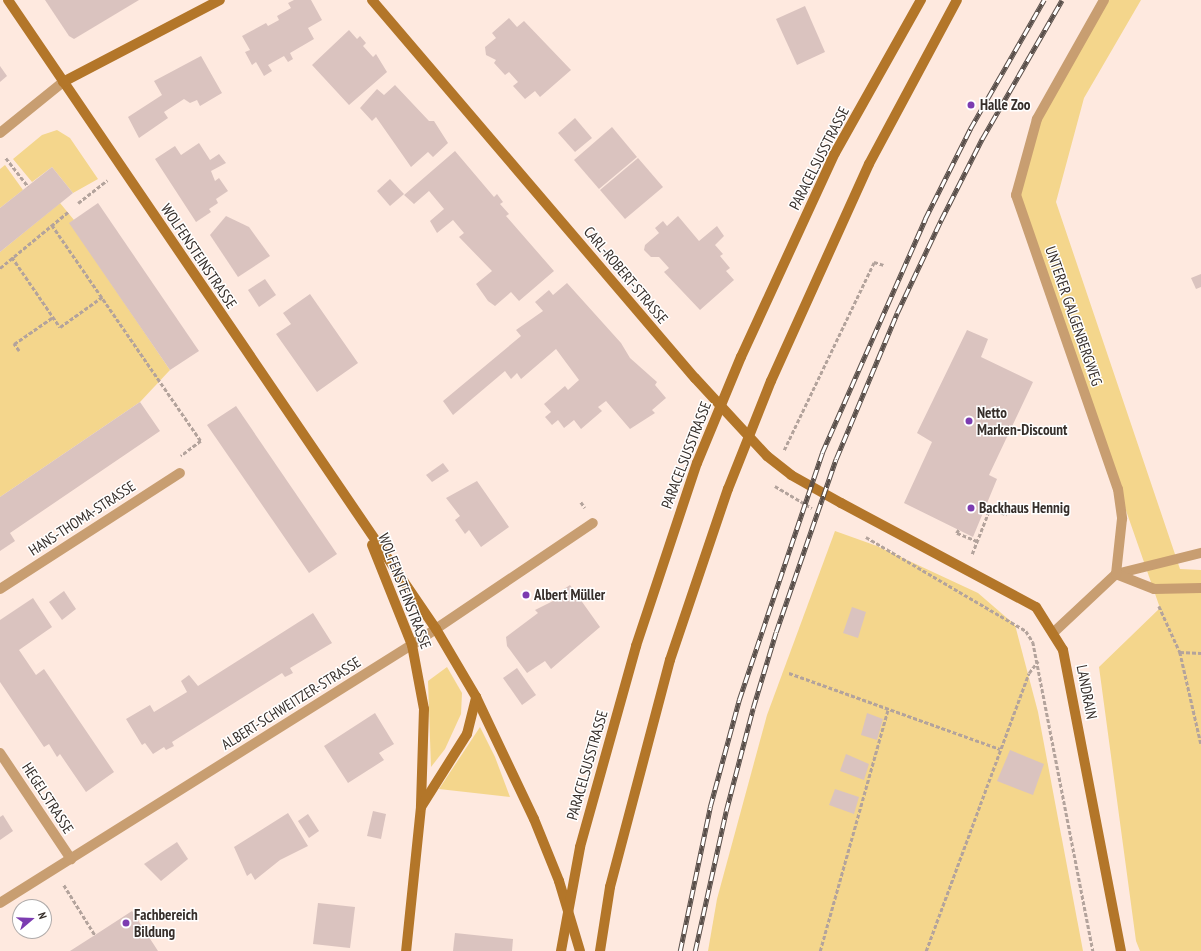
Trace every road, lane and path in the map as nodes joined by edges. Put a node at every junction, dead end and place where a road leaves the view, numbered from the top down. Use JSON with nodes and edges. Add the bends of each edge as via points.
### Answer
{"nodes":[{"id":1,"x":8,"y":0,"type":"edge"},
{"id":2,"x":220,"y":0,"type":"edge"},
{"id":3,"x":372,"y":0,"type":"edge"},
{"id":4,"x":921,"y":0,"type":"edge"},
{"id":5,"x":957,"y":0,"type":"edge"},
{"id":6,"x":1104,"y":0,"type":"edge"},
{"id":7,"x":63,"y":82,"type":"junction"},
{"id":8,"x":0,"y":133,"type":"edge"},
{"id":9,"x":6,"y":158,"type":"dead end"},
{"id":10,"x":106,"y":180,"type":"dead end"},
{"id":11,"x":28,"y":186,"type":"dead end"},
{"id":12,"x":78,"y":203,"type":"dead end"},
{"id":13,"x":68,"y":212,"type":"dead end"},
{"id":14,"x":52,"y":225,"type":"junction"},
{"id":15,"x":12,"y":257,"type":"junction"},
{"id":16,"x":884,"y":265,"type":"dead end"},
{"id":17,"x":0,"y":268,"type":"edge"},
{"id":18,"x":102,"y":297,"type":"junction"},
{"id":19,"x":53,"y":317,"type":"junction"},
{"id":20,"x":19,"y":351,"type":"dead end"},
{"id":21,"x":785,"y":449,"type":"dead end"},
{"id":22,"x":183,"y":454,"type":"dead end"},
{"id":23,"x":180,"y":473,"type":"dead end"},
{"id":24,"x":769,"y":480,"type":"dead end"},
{"id":25,"x":986,"y":506,"type":"dead end"},
{"id":26,"x":990,"y":508,"type":"junction"},
{"id":27,"x":815,"y":510,"type":"dead end"},
{"id":28,"x":1007,"y":516,"type":"dead end"},
{"id":29,"x":593,"y":523,"type":"dead end"},
{"id":30,"x":366,"y":529,"type":"junction"},
{"id":31,"x":891,"y":529,"type":"joint"},
{"id":32,"x":959,"y":530,"type":"dead end"},
{"id":33,"x":864,"y":536,"type":"dead end"},
{"id":34,"x":977,"y":541,"type":"junction"},
{"id":35,"x":975,"y":547,"type":"dead end"},
{"id":36,"x":1201,"y":553,"type":"edge"},
{"id":37,"x":1116,"y":574,"type":"junction"},
{"id":38,"x":1201,"y":588,"type":"edge"},
{"id":39,"x":0,"y":589,"type":"edge"},
{"id":40,"x":1154,"y":589,"type":"junction"},
{"id":41,"x":436,"y":629,"type":"junction"},
{"id":42,"x":1054,"y":632,"type":"junction"},
{"id":43,"x":412,"y":645,"type":"junction"},
{"id":44,"x":1180,"y":652,"type":"junction"},
{"id":45,"x":1201,"y":653,"type":"edge"},
{"id":46,"x":1038,"y":661,"type":"junction"},
{"id":47,"x":789,"y":673,"type":"dead end"},
{"id":48,"x":476,"y":697,"type":"junction"},
{"id":49,"x":888,"y":709,"type":"junction"},
{"id":50,"x":1201,"y":744,"type":"edge"},
{"id":51,"x":1000,"y":749,"type":"junction"},
{"id":52,"x":0,"y":753,"type":"edge"},
{"id":53,"x":421,"y":807,"type":"junction"},
{"id":54,"x":71,"y":859,"type":"junction"},
{"id":55,"x":64,"y":885,"type":"dead end"},
{"id":56,"x":0,"y":903,"type":"edge"},
{"id":57,"x":95,"y":935,"type":"dead end"},
{"id":58,"x":406,"y":951,"type":"edge"},
{"id":59,"x":561,"y":951,"type":"edge"},
{"id":60,"x":580,"y":951,"type":"edge"},
{"id":61,"x":600,"y":951,"type":"edge"},
{"id":62,"x":820,"y":951,"type":"edge"},
{"id":63,"x":926,"y":951,"type":"edge"},
{"id":64,"x":1093,"y":951,"type":"edge"},
{"id":65,"x":1121,"y":951,"type":"edge"}],
"edges":[{"from":1,"to":7,"type":"main road","name":"WOLFENSTEINSTRASSE"},
{"from":2,"to":7,"type":"main road"},
{"from":3,"to":31,"type":"main road","name":"CARL-ROBERT-STRASSE","via":[[695,378],[767,456],[791,475]]},
{"from":4,"to":59,"type":"main road","name":"PARACELSUSSTRASSE","via":[[835,153],[741,357],[697,462],[636,646],[580,847]]},
{"from":5,"to":61,"type":"main road","via":[[869,164],[771,381],[728,489],[670,660],[610,886]]},
{"from":6,"to":37,"type":"street","name":"UNTERER GALGENBERGWEG","via":[[1037,119],[1016,195],[1118,490],[1122,519]]},
{"from":7,"to":8,"type":"street"},
{"from":7,"to":30,"type":"main road","name":"WOLFENSTEINSTRASSE"},
{"from":9,"to":11,"type":"path"},
{"from":10,"to":12,"type":"path"},
{"from":13,"to":14,"type":"path"},
{"from":14,"to":15,"type":"path"},
{"from":14,"to":18,"type":"path"},
{"from":15,"to":17,"type":"path"},
{"from":15,"to":19,"type":"path"},
{"from":16,"to":21,"type":"path","via":[[874,262]]},
{"from":18,"to":19,"type":"path","via":[[60,326]]},
{"from":18,"to":22,"type":"path","via":[[201,441]]},
{"from":19,"to":20,"type":"path","via":[[14,344]]},
{"from":23,"to":39,"type":"street","name":"HANS-THOMA-STRASSE"},
{"from":24,"to":27,"type":"path","via":[[780,491]]},
{"from":25,"to":26,"type":"path"},
{"from":26,"to":28,"type":"path"},
{"from":26,"to":34,"type":"path"},
{"from":29,"to":41,"type":"street","name":"ALBERT-SCHWEITZER-STRASSE"},
{"from":30,"to":41,"type":"main road","name":"WOLFENSTEINSTRASSE"},
{"from":30,"to":43,"type":"main road","name":"WOLFENSTEINSTRASSE"},
{"from":31,"to":42,"type":"main road","name":"LANDRAIN","via":[[1036,607]]},
{"from":32,"to":34,"type":"path","via":[[957,533]]},
{"from":33,"to":46,"type":"path","via":[[1026,631]]},
{"from":34,"to":35,"type":"path"},
{"from":36,"to":37,"type":"street"},
{"from":37,"to":40,"type":"street"},
{"from":37,"to":42,"type":"street"},
{"from":38,"to":40,"type":"street"},
{"from":40,"to":44,"type":"path"},
{"from":41,"to":43,"type":"street","name":"ALBERT-SCHWEITZER-STRASSE"},
{"from":41,"to":48,"type":"main road","name":"WOLFENSTEINSTRASSE"},
{"from":42,"to":65,"type":"main road","name":"LANDRAIN","via":[[1064,650]]},
{"from":43,"to":53,"type":"main road","name":"WOLFENSTEINSTRASSE","via":[[424,709]]},
{"from":43,"to":54,"type":"street","name":"ALBERT-SCHWEITZER-STRASSE"},
{"from":44,"to":45,"type":"path"},
{"from":44,"to":50,"type":"path"},
{"from":46,"to":51,"type":"path"},
{"from":46,"to":64,"type":"path"},
{"from":47,"to":49,"type":"path"},
{"from":48,"to":53,"type":"main road","name":"WOLFENSTEINSTRASSE","via":[[467,734]]},
{"from":48,"to":60,"type":"main road","name":"WOLFENSTEINSTRASSE","via":[[534,819],[559,881]]},
{"from":49,"to":51,"type":"path"},
{"from":49,"to":62,"type":"path"},
{"from":51,"to":63,"type":"path"},
{"from":52,"to":54,"type":"street","name":"HEGELSTRASSE"},
{"from":53,"to":58,"type":"main road","name":"WOLFENSTEINSTRASSE"},
{"from":54,"to":56,"type":"street","name":"ALBERT-SCHWEITZER-STRASSE"},
{"from":55,"to":57,"type":"path"}]}
